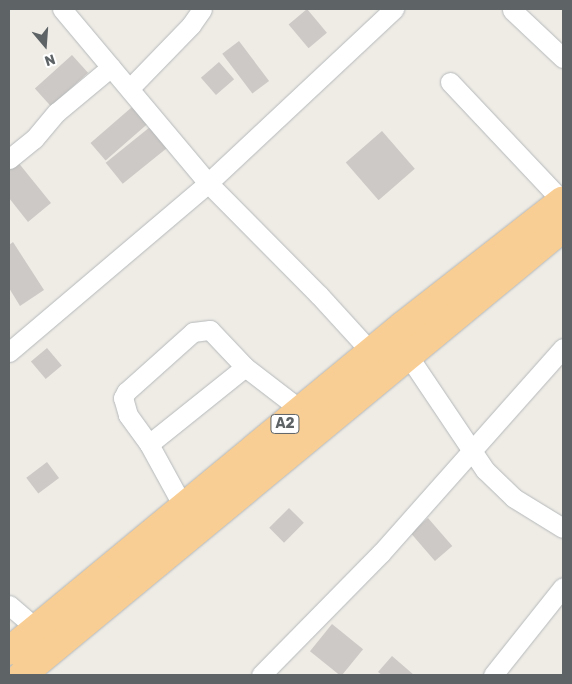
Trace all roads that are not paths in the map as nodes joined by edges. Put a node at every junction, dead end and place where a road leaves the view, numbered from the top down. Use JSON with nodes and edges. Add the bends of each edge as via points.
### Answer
{"nodes":[{"id":1,"x":202,"y":9,"type":"edge"},
{"id":2,"x":394,"y":9,"type":"edge"},
{"id":3,"x":512,"y":10,"type":"dead end"},
{"id":4,"x":69,"y":11,"type":"edge"},
{"id":5,"x":563,"y":58,"type":"edge"},
{"id":6,"x":111,"y":67,"type":"junction"},
{"id":7,"x":450,"y":82,"type":"dead end"},
{"id":8,"x":130,"y":88,"type":"junction"},
{"id":9,"x":9,"y":159,"type":"edge"},
{"id":10,"x":208,"y":183,"type":"junction"},
{"id":11,"x":563,"y":200,"type":"edge"},
{"id":12,"x":563,"y":228,"type":"edge"},
{"id":13,"x":563,"y":348,"type":"edge"},
{"id":14,"x":9,"y":352,"type":"edge"},
{"id":15,"x":371,"y":352,"type":"junction"},
{"id":16,"x":409,"y":357,"type":"junction"},
{"id":17,"x":245,"y":367,"type":"junction"},
{"id":18,"x":301,"y":410,"type":"junction"},
{"id":19,"x":149,"y":444,"type":"junction"},
{"id":20,"x":472,"y":452,"type":"junction"},
{"id":21,"x":184,"y":508,"type":"junction"},
{"id":22,"x":563,"y":528,"type":"edge"},
{"id":23,"x":563,"y":587,"type":"edge"},
{"id":24,"x":9,"y":606,"type":"edge"},
{"id":25,"x":38,"y":628,"type":"junction"},
{"id":26,"x":9,"y":651,"type":"edge"},
{"id":27,"x":41,"y":665,"type":"edge"},
{"id":28,"x":274,"y":671,"type":"edge"},
{"id":29,"x":493,"y":675,"type":"edge"}],
"edges":[{"from":1,"to":8,"type":"street","via":[[191,25]]},
{"from":2,"to":10,"type":"street"},
{"from":3,"to":5,"type":"street"},
{"from":4,"to":6,"type":"street"},
{"from":6,"to":8,"type":"street"},
{"from":6,"to":9,"type":"street","via":[[56,112],[34,139]]},
{"from":7,"to":11,"type":"street"},
{"from":8,"to":10,"type":"street"},
{"from":10,"to":14,"type":"street"},
{"from":10,"to":15,"type":"street"},
{"from":11,"to":15,"type":"highway","number":"A2"},
{"from":12,"to":16,"type":"highway","number":"A2"},
{"from":13,"to":20,"type":"street"},
{"from":15,"to":18,"type":"highway","number":"A2"},
{"from":16,"to":20,"type":"street"},
{"from":16,"to":27,"type":"highway","number":"A2"},
{"from":17,"to":18,"type":"street"},
{"from":17,"to":19,"type":"street"},
{"from":17,"to":19,"type":"street","via":[[210,330],[192,332],[126,392],[124,406]]},
{"from":18,"to":21,"type":"highway","number":"A2"},
{"from":19,"to":21,"type":"street"},
{"from":20,"to":22,"type":"street","via":[[485,470],[514,498]]},
{"from":20,"to":28,"type":"street"},
{"from":21,"to":25,"type":"highway","number":"A2"},
{"from":23,"to":29,"type":"street"},
{"from":24,"to":25,"type":"street"},
{"from":25,"to":26,"type":"highway","number":"A2"},
{"from":25,"to":27,"type":"street"}]}
